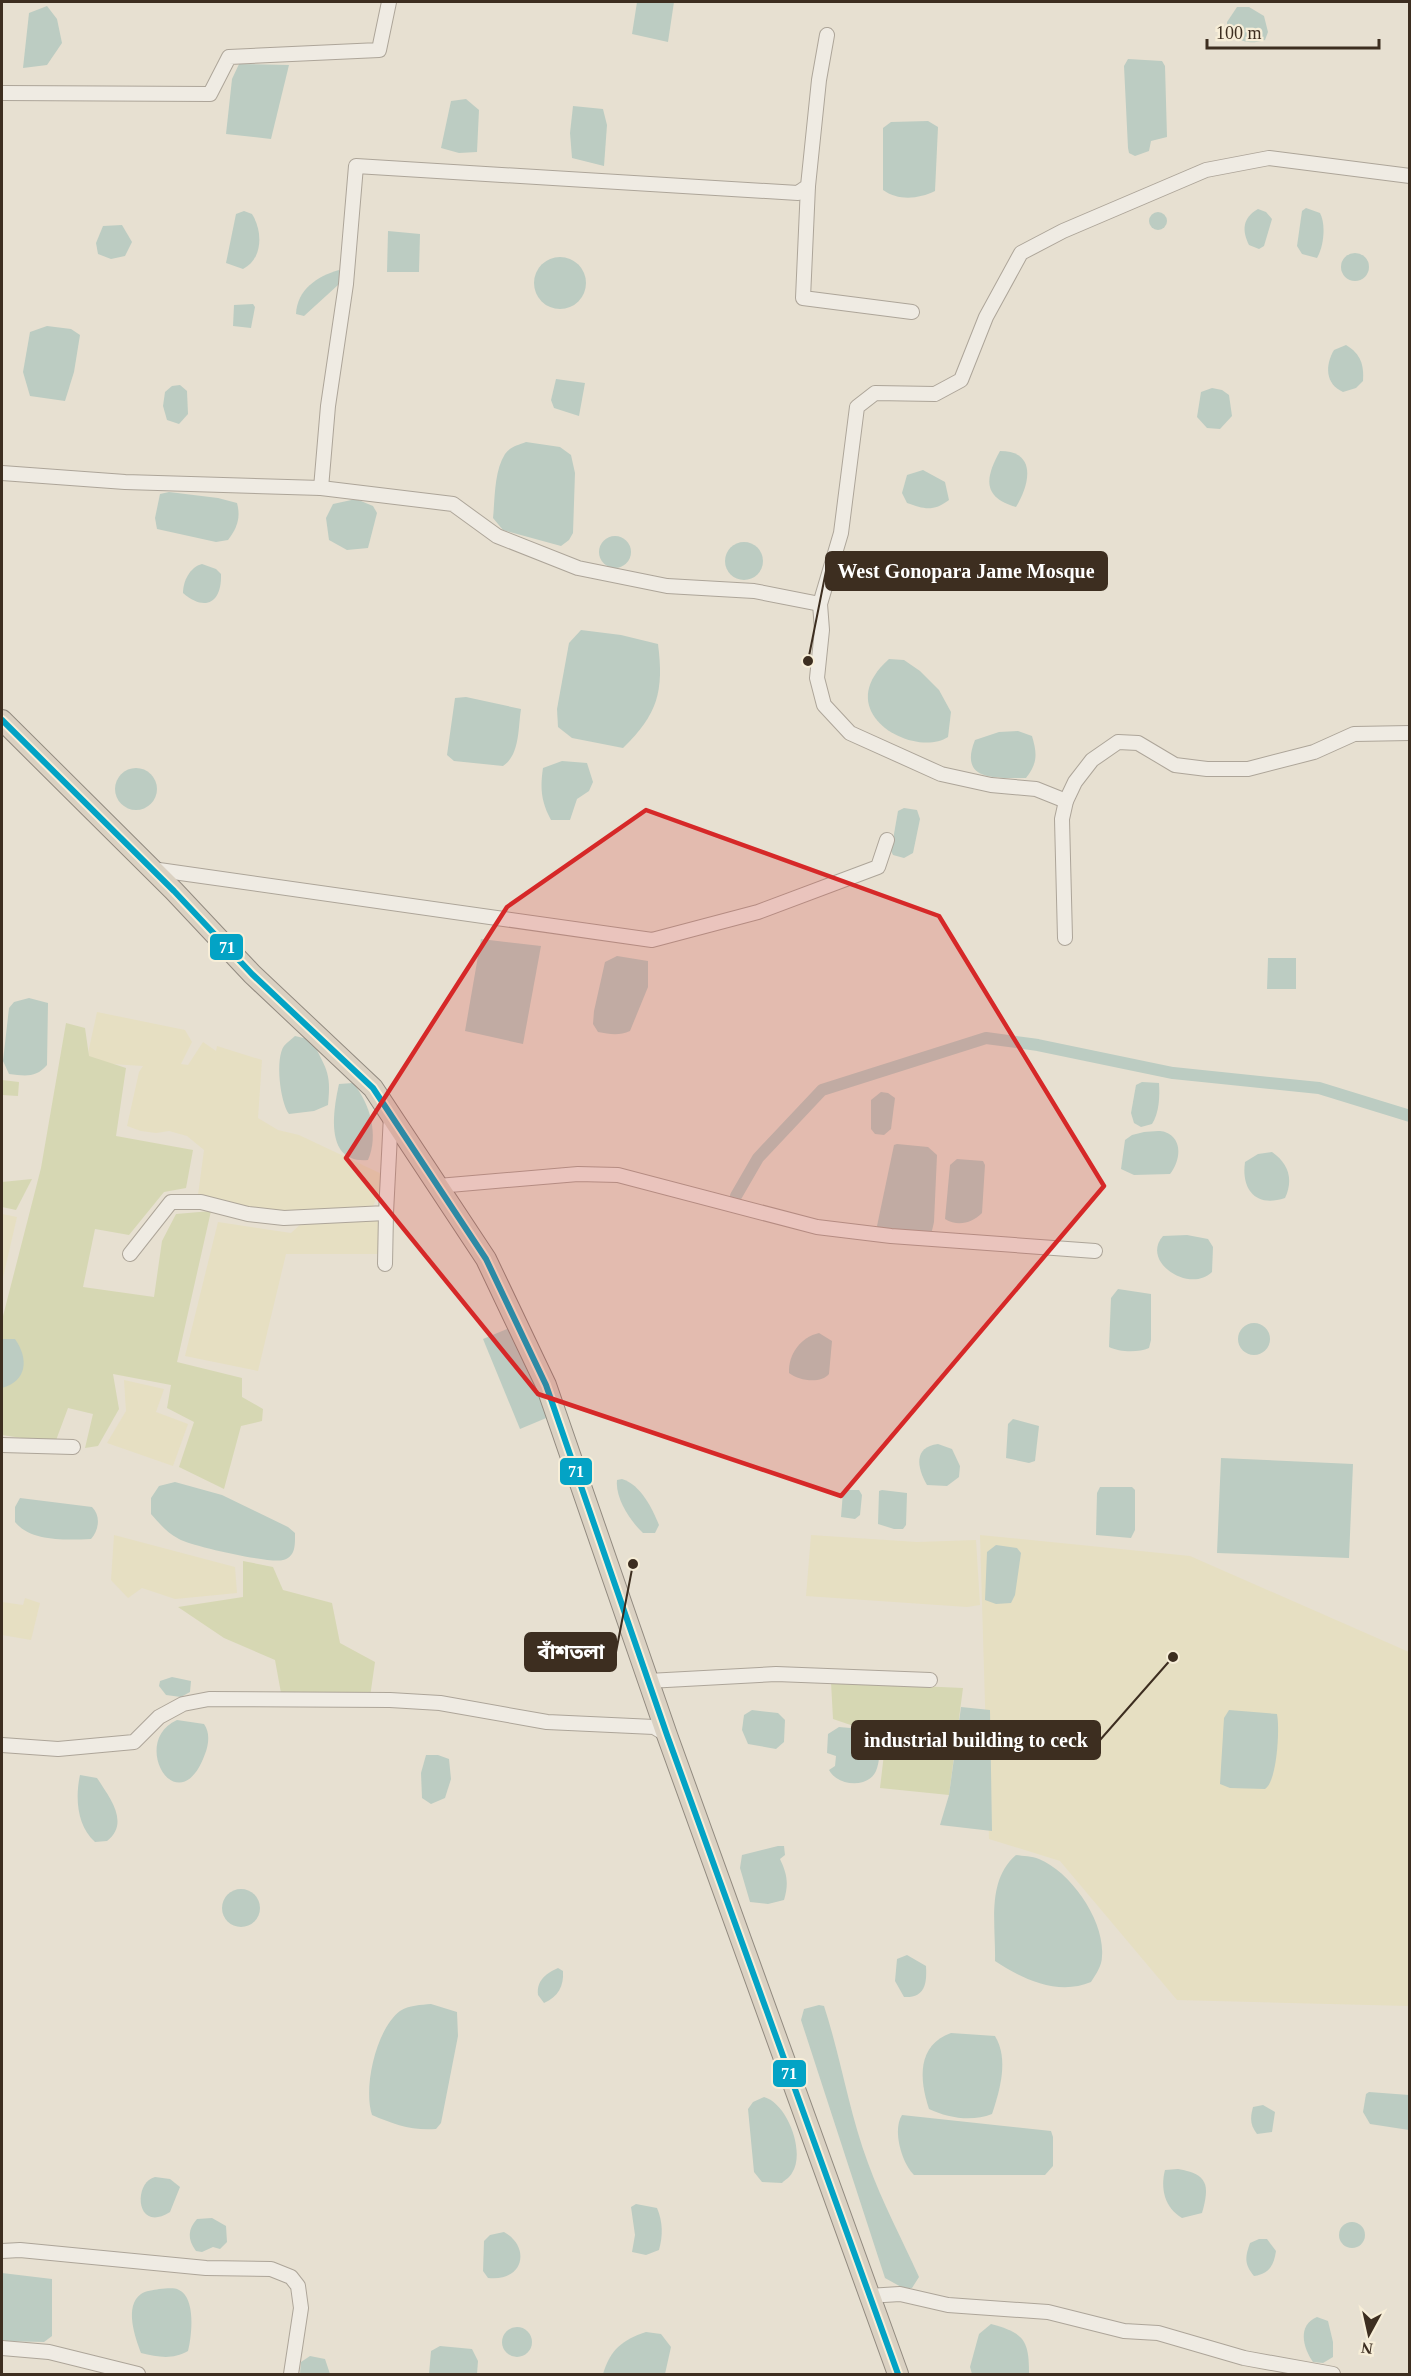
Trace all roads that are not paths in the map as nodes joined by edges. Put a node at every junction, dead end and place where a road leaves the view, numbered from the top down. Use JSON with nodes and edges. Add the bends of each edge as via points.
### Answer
{"nodes":[{"id":1,"x":389,"y":2,"type":"edge"},
{"id":2,"x":827,"y":35,"type":"dead end"},
{"id":3,"x":2,"y":93,"type":"edge"},
{"id":4,"x":1410,"y":176,"type":"edge"},
{"id":5,"x":808,"y":186,"type":"junction"},
{"id":6,"x":912,"y":312,"type":"dead end"},
{"id":7,"x":2,"y":473,"type":"edge"},
{"id":8,"x":321,"y":488,"type":"junction"},
{"id":9,"x":820,"y":604,"type":"junction"},
{"id":10,"x":2,"y":720,"type":"edge"},
{"id":11,"x":1410,"y":733,"type":"edge"},
{"id":12,"x":1066,"y":801,"type":"junction"},
{"id":13,"x":887,"y":840,"type":"dead end"},
{"id":14,"x":150,"y":869,"type":"junction"},
{"id":15,"x":1065,"y":938,"type":"dead end"},
{"id":16,"x":389,"y":1112,"type":"junction"},
{"id":17,"x":438,"y":1186,"type":"junction"},
{"id":18,"x":386,"y":1213,"type":"junction"},
{"id":19,"x":1095,"y":1251,"type":"dead end"},
{"id":20,"x":130,"y":1254,"type":"dead end"},
{"id":21,"x":384,"y":1264,"type":"dead end"},
{"id":22,"x":2,"y":1446,"type":"edge"},
{"id":23,"x":73,"y":1447,"type":"dead end"},
{"id":24,"x":930,"y":1680,"type":"dead end"},
{"id":25,"x":648,"y":1681,"type":"junction"},
{"id":26,"x":667,"y":1735,"type":"junction"},
{"id":27,"x":2,"y":1744,"type":"edge"},
{"id":28,"x":2,"y":2251,"type":"edge"},
{"id":29,"x":868,"y":2296,"type":"junction"},
{"id":30,"x":2,"y":2348,"type":"edge"},
{"id":31,"x":138,"y":2374,"type":"edge"},
{"id":32,"x":291,"y":2374,"type":"edge"},
{"id":33,"x":898,"y":2374,"type":"edge"},
{"id":34,"x":1333,"y":2374,"type":"edge"}],
"edges":[{"from":1,"to":3,"type":"street","via":[[379,50],[229,57],[210,94]]},
{"from":2,"to":5,"type":"street"},
{"from":4,"to":9,"type":"street","via":[[1269,158],[1206,170],[1021,253],[986,317],[961,380],[935,394],[875,393],[857,407],[842,533]]},
{"from":5,"to":6,"type":"street","via":[[803,298]]},
{"from":5,"to":8,"type":"street","via":[[798,193],[787,193],[356,166]]},
{"from":7,"to":8,"type":"street","via":[[125,482]]},
{"from":8,"to":9,"type":"street","via":[[453,504],[497,536],[578,568],[667,586],[754,591]]},
{"from":9,"to":12,"type":"street","via":[[817,678],[824,705],[850,733],[941,774],[991,785],[1036,789]]},
{"from":10,"to":14,"type":"highway"},
{"from":11,"to":12,"type":"street","via":[[1354,734],[1314,752],[1248,769],[1207,770],[1175,765],[1138,743],[1118,742],[1092,760]]},
{"from":12,"to":15,"type":"street","via":[[1062,819]]},
{"from":13,"to":14,"type":"street","via":[[878,867],[758,912],[651,940]]},
{"from":14,"to":16,"type":"highway","via":[[252,974],[373,1088]]},
{"from":16,"to":17,"type":"highway"},
{"from":16,"to":18,"type":"street","via":[[392,1116]]},
{"from":17,"to":19,"type":"street","via":[[578,1174],[618,1175],[817,1227]]},
{"from":17,"to":25,"type":"highway","via":[[486,1259],[546,1385]]},
{"from":18,"to":20,"type":"street","via":[[284,1218],[201,1202],[171,1202]]},
{"from":18,"to":21,"type":"street"},
{"from":22,"to":23,"type":"street"},
{"from":24,"to":25,"type":"street","via":[[776,1674]]},
{"from":25,"to":26,"type":"highway"},
{"from":26,"to":27,"type":"street","via":[[654,1727],[547,1722],[440,1703],[277,1697],[183,1704],[159,1717],[134,1742],[58,1749]]},
{"from":26,"to":29,"type":"highway"},
{"from":28,"to":32,"type":"street","via":[[206,2268],[271,2269],[291,2277],[298,2286],[301,2308]]},
{"from":29,"to":33,"type":"highway"},
{"from":29,"to":34,"type":"street","via":[[900,2294],[948,2305],[1048,2312],[1124,2331],[1158,2333],[1244,2358]]},
{"from":30,"to":31,"type":"street","via":[[49,2352]]}]}
